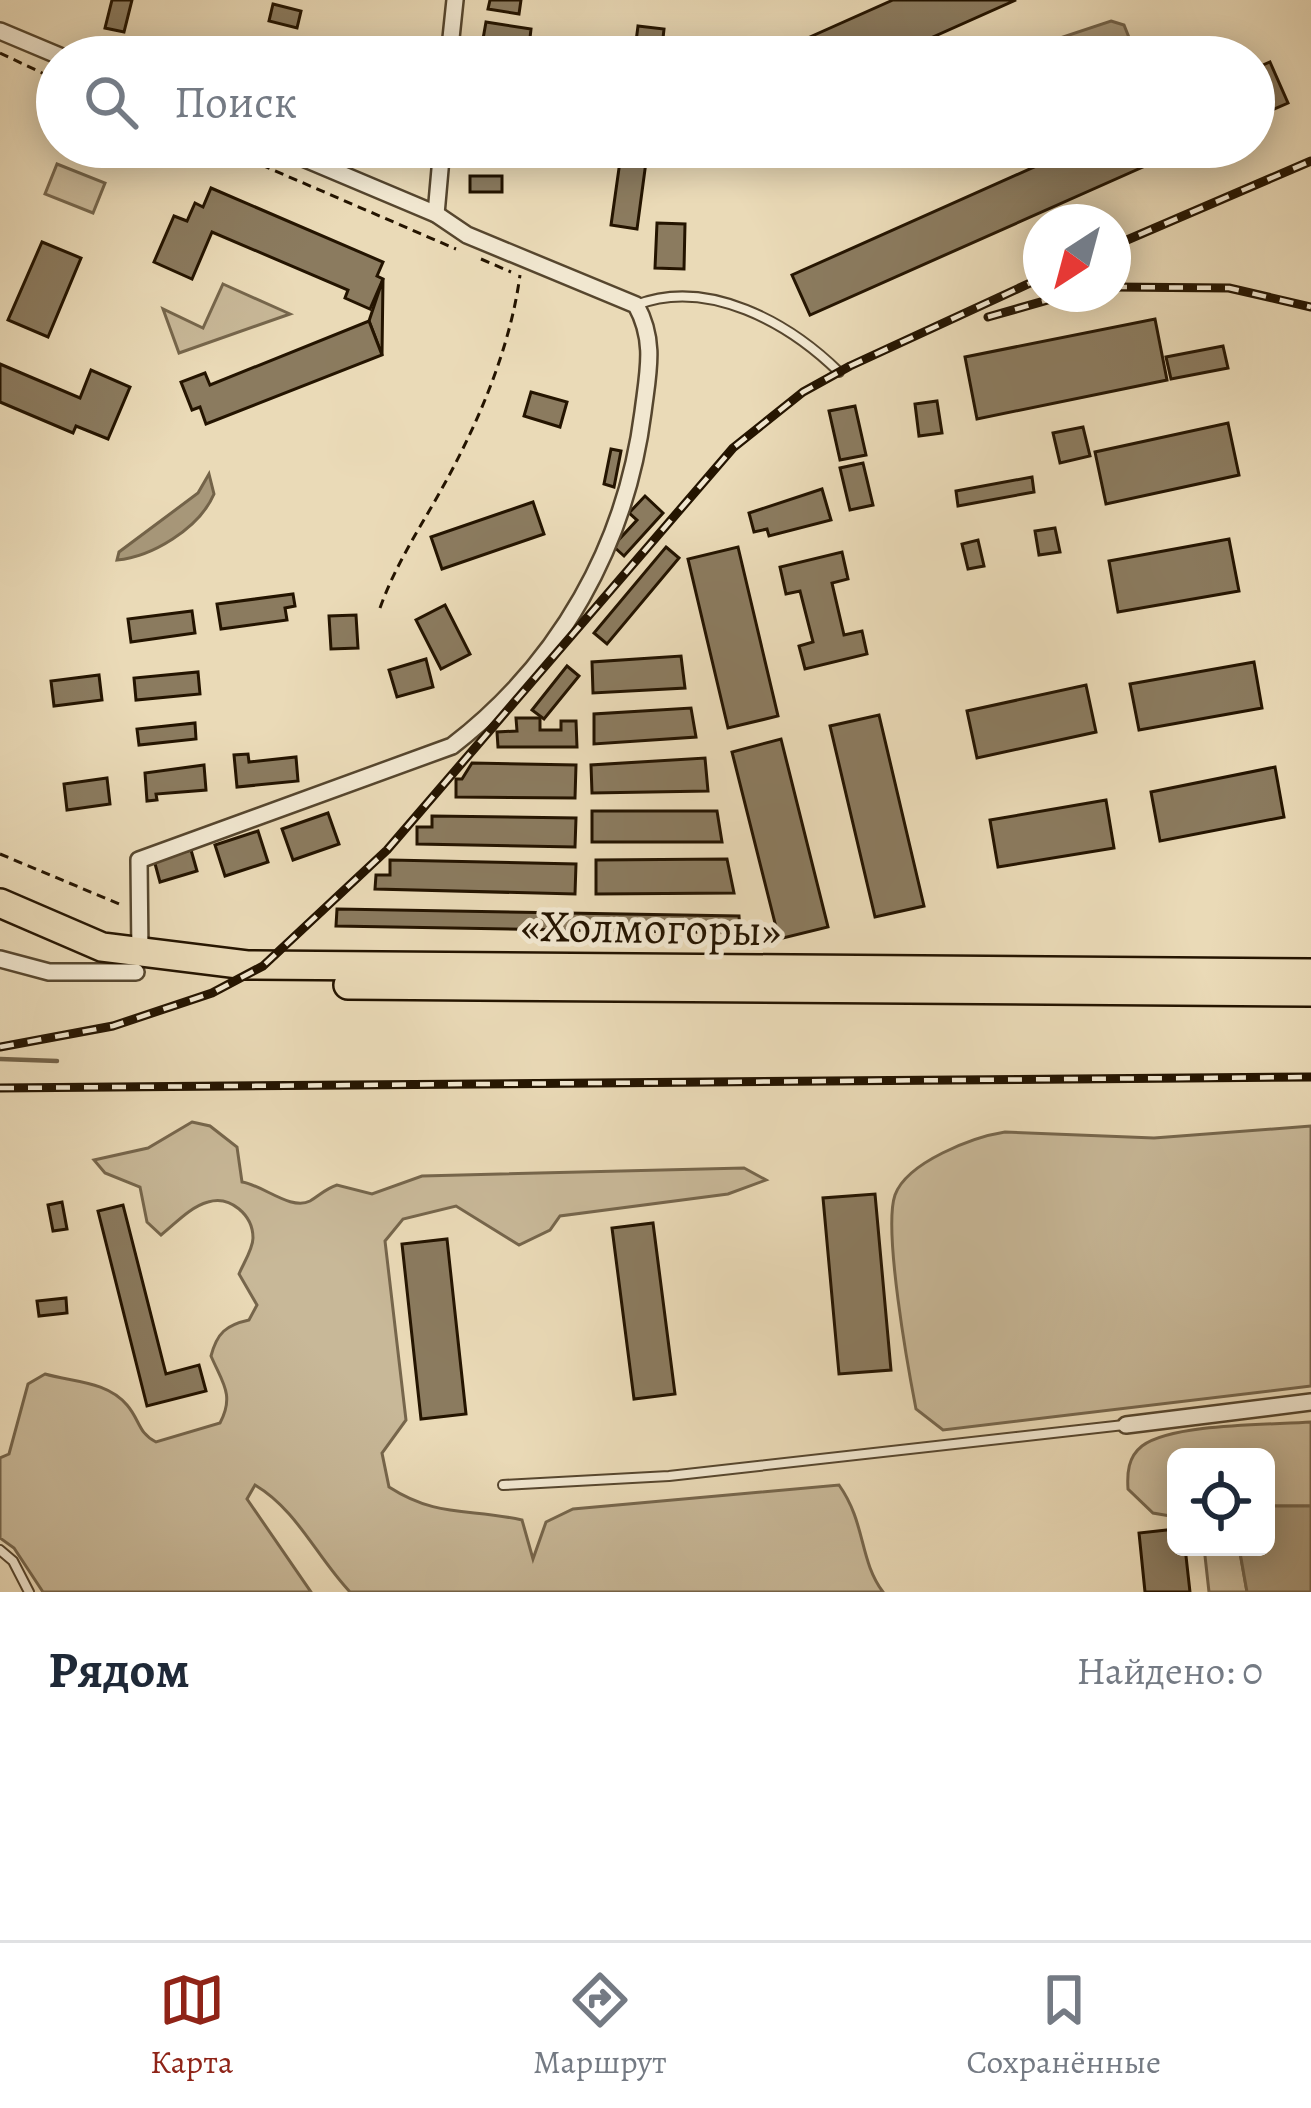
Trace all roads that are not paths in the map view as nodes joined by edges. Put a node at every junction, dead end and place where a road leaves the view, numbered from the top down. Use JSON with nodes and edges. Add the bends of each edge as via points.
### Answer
{"nodes":[{"id":1,"x":455,"y":0,"type":"edge"},
{"id":2,"x":0,"y":31,"type":"edge"},
{"id":3,"x":451,"y":36,"type":"edge"},
{"id":4,"x":36,"y":46,"type":"edge"},
{"id":5,"x":327,"y":168,"type":"edge"},
{"id":6,"x":440,"y":168,"type":"edge"},
{"id":7,"x":436,"y":214,"type":"junction"},
{"id":8,"x":636,"y":305,"type":"junction"},
{"id":9,"x":839,"y":372,"type":"dead end"},
{"id":10,"x":0,"y":903,"type":"edge"},
{"id":11,"x":0,"y":923,"type":"edge"},
{"id":12,"x":0,"y":959,"type":"edge"},
{"id":13,"x":138,"y":963,"type":"junction"},
{"id":14,"x":1311,"y":973,"type":"edge"},
{"id":15,"x":1311,"y":992,"type":"edge"},
{"id":16,"x":1311,"y":1402,"type":"edge"},
{"id":17,"x":1126,"y":1425,"type":"joint"},
{"id":18,"x":503,"y":1485,"type":"dead end"},
{"id":19,"x":0,"y":1550,"type":"edge"},
{"id":20,"x":29,"y":1592,"type":"edge"}],
"edges":[{"from":1,"to":3,"type":"street"},
{"from":2,"to":4,"type":"street"},
{"from":5,"to":7,"type":"street"},
{"from":6,"to":7,"type":"street"},
{"from":7,"to":8,"type":"street","via":[[466,235]]},
{"from":8,"to":9,"type":"lane","via":[[656,297],[745,307]]},
{"from":8,"to":13,"type":"street","via":[[652,342],[637,458],[593,585],[571,620],[484,721],[452,746],[139,860]]},
{"from":10,"to":13,"type":"highway","name":"«Холмогоры»"},
{"from":11,"to":13,"type":"highway","name":"«Холмогоры»","via":[[69,956]]},
{"from":12,"to":13,"type":"street","via":[[49,972]]},
{"from":13,"to":14,"type":"highway","name":"«Холмогоры»"},
{"from":13,"to":15,"type":"highway","name":"«Холмогоры»","via":[[202,980],[439,987]]},
{"from":16,"to":17,"type":"street"},
{"from":17,"to":18,"type":"lane","via":[[669,1476]]},
{"from":19,"to":20,"type":"lane"}]}
